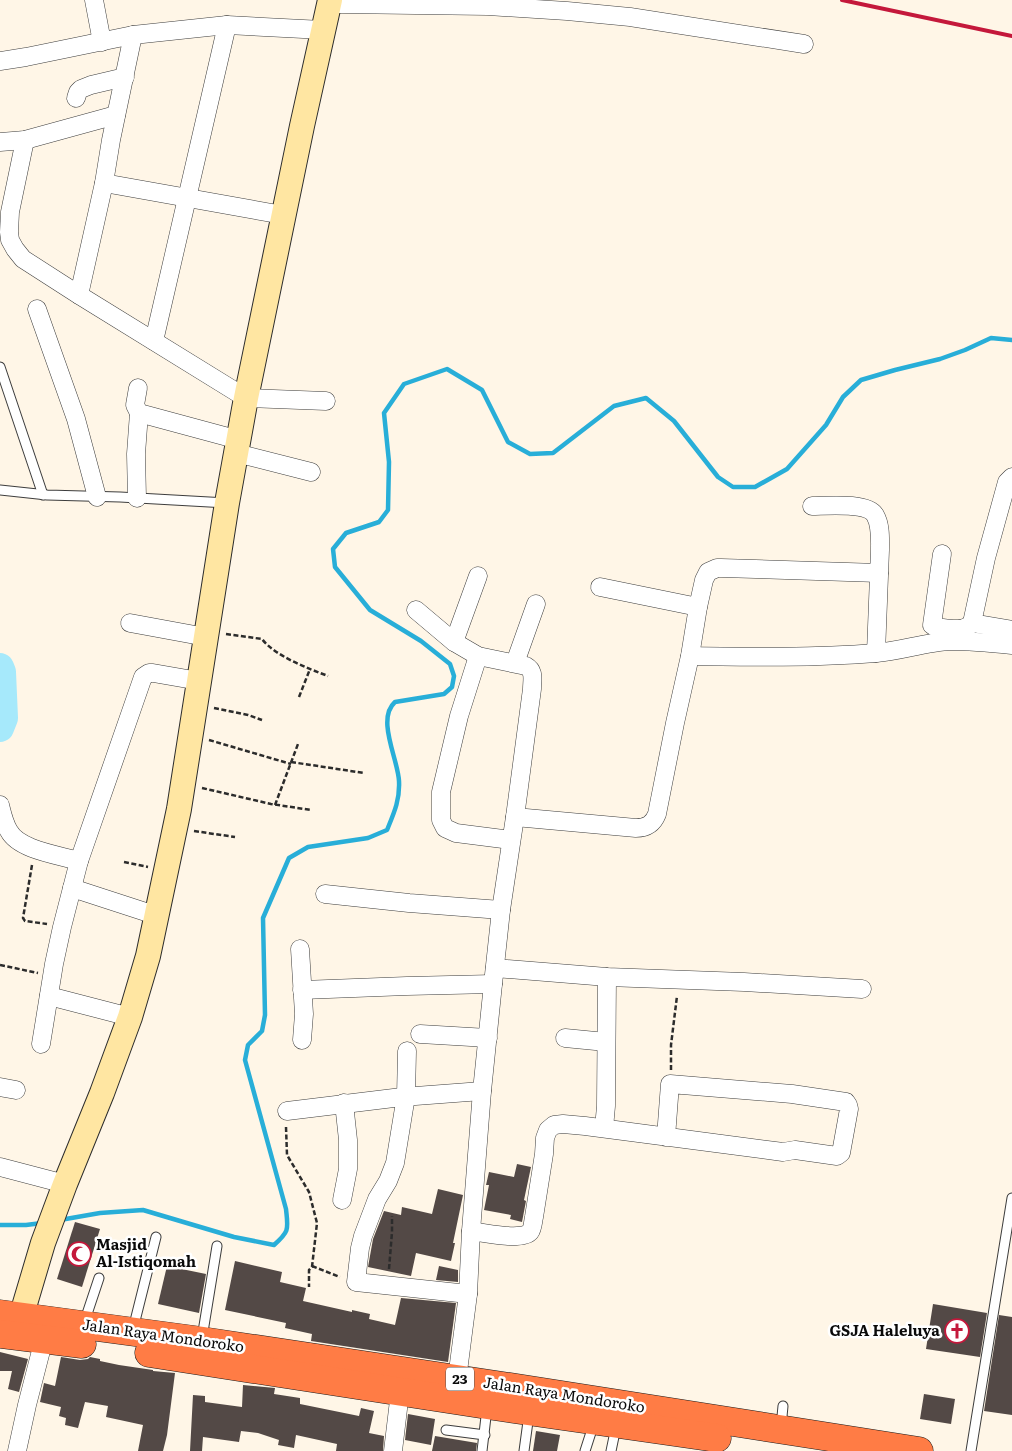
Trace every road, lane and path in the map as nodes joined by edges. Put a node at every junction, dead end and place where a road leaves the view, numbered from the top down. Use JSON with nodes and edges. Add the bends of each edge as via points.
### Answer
{"nodes":[{"id":1,"x":94,"y":0,"type":"edge"},
{"id":2,"x":330,"y":1,"type":"edge"},
{"id":3,"x":227,"y":25,"type":"junction"},
{"id":4,"x":323,"y":30,"type":"junction"},
{"id":5,"x":133,"y":35,"type":"junction"},
{"id":6,"x":102,"y":42,"type":"junction"},
{"id":7,"x":804,"y":44,"type":"dead end"},
{"id":8,"x":0,"y":60,"type":"edge"},
{"id":9,"x":125,"y":76,"type":"junction"},
{"id":10,"x":76,"y":98,"type":"dead end"},
{"id":11,"x":116,"y":115,"type":"junction"},
{"id":12,"x":25,"y":140,"type":"junction"},
{"id":13,"x":0,"y":142,"type":"edge"},
{"id":14,"x":104,"y":183,"type":"junction"},
{"id":15,"x":187,"y":198,"type":"junction"},
{"id":16,"x":283,"y":216,"type":"junction"},
{"id":17,"x":78,"y":295,"type":"junction"},
{"id":18,"x":37,"y":309,"type":"dead end"},
{"id":19,"x":154,"y":341,"type":"junction"},
{"id":20,"x":0,"y":367,"type":"edge"},
{"id":21,"x":138,"y":388,"type":"dead end"},
{"id":22,"x":246,"y":398,"type":"junction"},
{"id":23,"x":326,"y":401,"type":"dead end"},
{"id":24,"x":139,"y":413,"type":"junction"},
{"id":25,"x":238,"y":447,"type":"junction"},
{"id":26,"x":311,"y":472,"type":"dead end"},
{"id":27,"x":1012,"y":477,"type":"edge"},
{"id":28,"x":0,"y":490,"type":"edge"},
{"id":29,"x":42,"y":495,"type":"junction"},
{"id":30,"x":97,"y":497,"type":"junction"},
{"id":31,"x":137,"y":498,"type":"junction"},
{"id":32,"x":227,"y":502,"type":"junction"},
{"id":33,"x":812,"y":506,"type":"dead end"},
{"id":34,"x":942,"y":554,"type":"dead end"},
{"id":35,"x":879,"y":573,"type":"junction"},
{"id":36,"x":478,"y":576,"type":"dead end"},
{"id":37,"x":600,"y":586,"type":"dead end"},
{"id":38,"x":536,"y":604,"type":"dead end"},
{"id":39,"x":698,"y":607,"type":"junction"},
{"id":40,"x":416,"y":610,"type":"dead end"},
{"id":41,"x":130,"y":623,"type":"dead end"},
{"id":42,"x":972,"y":623,"type":"junction"},
{"id":43,"x":207,"y":634,"type":"junction"},
{"id":44,"x":989,"y":635,"type":"junction"},
{"id":45,"x":1011,"y":638,"type":"edge"},
{"id":46,"x":454,"y":642,"type":"junction"},
{"id":47,"x":876,"y":653,"type":"junction"},
{"id":48,"x":478,"y":656,"type":"junction"},
{"id":49,"x":690,"y":656,"type":"junction"},
{"id":50,"x":515,"y":663,"type":"junction"},
{"id":51,"x":310,"y":669,"type":"junction"},
{"id":52,"x":328,"y":676,"type":"dead end"},
{"id":53,"x":199,"y":681,"type":"junction"},
{"id":54,"x":299,"y":697,"type":"dead end"},
{"id":55,"x":196,"y":704,"type":"junction"},
{"id":56,"x":262,"y":720,"type":"dead end"},
{"id":57,"x":191,"y":734,"type":"junction"},
{"id":58,"x":298,"y":744,"type":"dead end"},
{"id":59,"x":291,"y":763,"type":"junction"},
{"id":60,"x":364,"y":774,"type":"dead end"},
{"id":61,"x":183,"y":783,"type":"junction"},
{"id":62,"x":275,"y":804,"type":"junction"},
{"id":63,"x":0,"y":805,"type":"edge"},
{"id":64,"x":311,"y":810,"type":"dead end"},
{"id":65,"x":515,"y":817,"type":"junction"},
{"id":66,"x":176,"y":827,"type":"junction"},
{"id":67,"x":234,"y":837,"type":"dead end"},
{"id":68,"x":511,"y":840,"type":"junction"},
{"id":69,"x":35,"y":848,"type":"junction"},
{"id":70,"x":79,"y":861,"type":"junction"},
{"id":71,"x":124,"y":862,"type":"dead end"},
{"id":72,"x":166,"y":872,"type":"junction"},
{"id":73,"x":72,"y":888,"type":"junction"},
{"id":74,"x":325,"y":894,"type":"dead end"},
{"id":75,"x":501,"y":910,"type":"junction"},
{"id":76,"x":158,"y":916,"type":"junction"},
{"id":77,"x":62,"y":927,"type":"junction"},
{"id":78,"x":300,"y":950,"type":"dead end"},
{"id":79,"x":0,"y":965,"type":"edge"},
{"id":80,"x":52,"y":976,"type":"junction"},
{"id":81,"x":494,"y":976,"type":"junction"},
{"id":82,"x":607,"y":977,"type":"junction"},
{"id":83,"x":679,"y":979,"type":"junction"},
{"id":84,"x":302,"y":990,"type":"junction"},
{"id":85,"x":862,"y":990,"type":"dead end"},
{"id":86,"x":49,"y":996,"type":"junction"},
{"id":87,"x":130,"y":1017,"type":"junction"},
{"id":88,"x":420,"y":1034,"type":"dead end"},
{"id":89,"x":488,"y":1038,"type":"junction"},
{"id":90,"x":566,"y":1038,"type":"dead end"},
{"id":91,"x":302,"y":1040,"type":"dead end"},
{"id":92,"x":606,"y":1042,"type":"junction"},
{"id":93,"x":41,"y":1044,"type":"dead end"},
{"id":94,"x":407,"y":1050,"type":"dead end"},
{"id":95,"x":670,"y":1084,"type":"junction"},
{"id":96,"x":482,"y":1091,"type":"junction"},
{"id":97,"x":406,"y":1096,"type":"junction"},
{"id":98,"x":344,"y":1103,"type":"junction"},
{"id":99,"x":287,"y":1111,"type":"joint"},
{"id":100,"x":604,"y":1128,"type":"junction"},
{"id":101,"x":666,"y":1137,"type":"junction"},
{"id":102,"x":0,"y":1168,"type":"edge"},
{"id":103,"x":65,"y":1184,"type":"junction"},
{"id":104,"x":1012,"y":1198,"type":"edge"},
{"id":105,"x":342,"y":1200,"type":"dead end"},
{"id":106,"x":392,"y":1216,"type":"dead end"},
{"id":107,"x":471,"y":1232,"type":"junction"},
{"id":108,"x":156,"y":1237,"type":"dead end"},
{"id":109,"x":217,"y":1246,"type":"dead end"},
{"id":110,"x":312,"y":1266,"type":"junction"},
{"id":111,"x":99,"y":1278,"type":"dead end"},
{"id":112,"x":356,"y":1282,"type":"junction"},
{"id":113,"x":387,"y":1285,"type":"junction"},
{"id":114,"x":309,"y":1287,"type":"dead end"},
{"id":115,"x":468,"y":1294,"type":"junction"},
{"id":116,"x":11,"y":1315,"type":"edge"},
{"id":117,"x":83,"y":1325,"type":"junction"},
{"id":118,"x":133,"y":1332,"type":"junction"},
{"id":119,"x":0,"y":1334,"type":"edge"},
{"id":120,"x":44,"y":1339,"type":"junction"},
{"id":121,"x":202,"y":1341,"type":"junction"},
{"id":122,"x":457,"y":1379,"type":"junction"},
{"id":123,"x":400,"y":1392,"type":"junction"},
{"id":124,"x":497,"y":1399,"type":"junction"},
{"id":125,"x":532,"y":1419,"type":"junction"},
{"id":126,"x":597,"y":1421,"type":"junction"},
{"id":127,"x":446,"y":1430,"type":"dead end"},
{"id":128,"x":485,"y":1435,"type":"junction"},
{"id":129,"x":17,"y":1451,"type":"edge"},
{"id":130,"x":393,"y":1451,"type":"edge"},
{"id":131,"x":482,"y":1451,"type":"edge"},
{"id":132,"x":524,"y":1451,"type":"edge"},
{"id":133,"x":584,"y":1451,"type":"edge"},
{"id":134,"x":611,"y":1451,"type":"edge"},
{"id":135,"x":810,"y":1451,"type":"edge"},
{"id":136,"x":918,"y":1451,"type":"edge"},
{"id":137,"x":971,"y":1451,"type":"edge"}],
"edges":[{"from":1,"to":6,"type":"street"},
{"from":2,"to":4,"type":"street"},
{"from":2,"to":7,"type":"street","via":[[341,4],[506,7],[576,12],[640,18]]},
{"from":3,"to":4,"type":"street"},
{"from":3,"to":5,"type":"street"},
{"from":3,"to":15,"type":"street"},
{"from":4,"to":16,"type":"street"},
{"from":5,"to":6,"type":"street"},
{"from":5,"to":9,"type":"street"},
{"from":6,"to":8,"type":"street"},
{"from":9,"to":10,"type":"street","via":[[84,88]]},
{"from":9,"to":11,"type":"street"},
{"from":11,"to":12,"type":"street"},
{"from":11,"to":14,"type":"street"},
{"from":12,"to":13,"type":"street"},
{"from":12,"to":17,"type":"street","via":[[10,212],[10,240],[23,259]]},
{"from":14,"to":15,"type":"street"},
{"from":14,"to":17,"type":"street"},
{"from":15,"to":16,"type":"street"},
{"from":15,"to":19,"type":"street"},
{"from":16,"to":22,"type":"street"},
{"from":17,"to":19,"type":"street"},
{"from":18,"to":30,"type":"street","via":[[76,418]]},
{"from":19,"to":22,"type":"street"},
{"from":20,"to":29,"type":"lane"},
{"from":21,"to":24,"type":"street","via":[[135,405]]},
{"from":22,"to":23,"type":"street"},
{"from":22,"to":25,"type":"street"},
{"from":24,"to":25,"type":"street"},
{"from":24,"to":31,"type":"street"},
{"from":25,"to":26,"type":"street"},
{"from":25,"to":32,"type":"street"},
{"from":27,"to":42,"type":"street","via":[[1007,482],[986,558]]},
{"from":28,"to":29,"type":"lane"},
{"from":29,"to":30,"type":"lane"},
{"from":30,"to":31,"type":"lane"},
{"from":31,"to":32,"type":"lane"},
{"from":32,"to":43,"type":"street"},
{"from":33,"to":35,"type":"street","via":[[860,507],[873,512],[880,537]]},
{"from":34,"to":42,"type":"street","via":[[932,625],[964,629]]},
{"from":35,"to":39,"type":"street","via":[[717,568],[705,575]]},
{"from":35,"to":47,"type":"street"},
{"from":36,"to":46,"type":"street"},
{"from":37,"to":39,"type":"street"},
{"from":38,"to":50,"type":"street"},
{"from":39,"to":49,"type":"street"},
{"from":40,"to":46,"type":"street"},
{"from":41,"to":43,"type":"street"},
{"from":42,"to":44,"type":"street"},
{"from":43,"to":51,"type":"path","via":[[262,639]]},
{"from":43,"to":53,"type":"street"},
{"from":44,"to":45,"type":"street"},
{"from":44,"to":47,"type":"street"},
{"from":46,"to":48,"type":"street"},
{"from":47,"to":49,"type":"street","via":[[785,657]]},
{"from":48,"to":50,"type":"street"},
{"from":48,"to":68,"type":"street","via":[[459,716],[441,792],[441,820],[446,828],[456,833]]},
{"from":49,"to":65,"type":"street","via":[[657,814],[652,823],[641,828]]},
{"from":50,"to":65,"type":"street","via":[[529,668],[532,675]]},
{"from":51,"to":52,"type":"path"},
{"from":51,"to":54,"type":"path"},
{"from":53,"to":55,"type":"street"},
{"from":53,"to":70,"type":"street","via":[[153,673],[142,677]]},
{"from":55,"to":56,"type":"path"},
{"from":55,"to":57,"type":"street"},
{"from":57,"to":59,"type":"path"},
{"from":57,"to":61,"type":"street"},
{"from":58,"to":59,"type":"path"},
{"from":59,"to":60,"type":"path"},
{"from":59,"to":62,"type":"path"},
{"from":61,"to":62,"type":"path"},
{"from":61,"to":66,"type":"street"},
{"from":62,"to":64,"type":"path"},
{"from":63,"to":69,"type":"street","via":[[15,839]]},
{"from":65,"to":68,"type":"street"},
{"from":66,"to":67,"type":"path"},
{"from":66,"to":72,"type":"street"},
{"from":68,"to":75,"type":"street"},
{"from":69,"to":70,"type":"street"},
{"from":69,"to":77,"type":"path","via":[[23,919]]},
{"from":70,"to":73,"type":"street"},
{"from":71,"to":72,"type":"path"},
{"from":72,"to":76,"type":"street"},
{"from":73,"to":76,"type":"street"},
{"from":73,"to":77,"type":"street"},
{"from":74,"to":75,"type":"street"},
{"from":75,"to":81,"type":"street"},
{"from":76,"to":87,"type":"street"},
{"from":77,"to":80,"type":"street"},
{"from":78,"to":84,"type":"street"},
{"from":79,"to":80,"type":"path"},
{"from":80,"to":86,"type":"street"},
{"from":81,"to":82,"type":"street"},
{"from":81,"to":84,"type":"street","via":[[407,986]]},
{"from":81,"to":89,"type":"street"},
{"from":82,"to":83,"type":"street"},
{"from":82,"to":92,"type":"street"},
{"from":83,"to":85,"type":"street"},
{"from":83,"to":95,"type":"path"},
{"from":84,"to":91,"type":"street"},
{"from":86,"to":87,"type":"street"},
{"from":86,"to":93,"type":"street"},
{"from":87,"to":103,"type":"street"},
{"from":88,"to":89,"type":"street"},
{"from":89,"to":96,"type":"street"},
{"from":90,"to":92,"type":"street"},
{"from":92,"to":100,"type":"street"},
{"from":94,"to":97,"type":"street"},
{"from":95,"to":101,"type":"street"},
{"from":95,"to":101,"type":"street","via":[[814,1096],[846,1102],[849,1109],[841,1152],[837,1156]]},
{"from":96,"to":97,"type":"street"},
{"from":96,"to":107,"type":"street"},
{"from":97,"to":98,"type":"street"},
{"from":97,"to":112,"type":"street","via":[[395,1163],[363,1236]]},
{"from":98,"to":99,"type":"street"},
{"from":98,"to":105,"type":"street","via":[[348,1169]]},
{"from":99,"to":110,"type":"path","via":[[288,1155],[309,1192],[317,1223]]},
{"from":100,"to":101,"type":"street"},
{"from":100,"to":107,"type":"street","via":[[563,1124],[548,1130],[530,1233],[518,1236]]},
{"from":102,"to":103,"type":"street"},
{"from":103,"to":116,"type":"street"},
{"from":104,"to":137,"type":"lane"},
{"from":106,"to":113,"type":"path"},
{"from":107,"to":115,"type":"street"},
{"from":108,"to":118,"type":"lane"},
{"from":109,"to":121,"type":"lane"},
{"from":110,"to":112,"type":"path"},
{"from":110,"to":114,"type":"path"},
{"from":111,"to":117,"type":"lane"},
{"from":112,"to":113,"type":"street"},
{"from":113,"to":115,"type":"street"},
{"from":115,"to":122,"type":"street"},
{"from":116,"to":117,"type":"highway","name":"Jalan Raya Mondoroko","number":"23"},
{"from":117,"to":118,"type":"highway","name":"Jalan Raya Mondoroko","number":"23"},
{"from":118,"to":121,"type":"highway","name":"Jalan Raya Mondoroko","number":"23"},
{"from":119,"to":120,"type":"highway","name":"Jalan Raya Mondoroko","number":"23"},
{"from":120,"to":123,"type":"highway","name":"Jalan Raya Mondoroko","number":"23"},
{"from":120,"to":129,"type":"street"},
{"from":121,"to":122,"type":"highway","name":"Jalan Raya Mondoroko","number":"23"},
{"from":122,"to":124,"type":"highway","name":"Jalan Raya Mondoroko","number":"23"},
{"from":123,"to":124,"type":"highway","name":"Jalan Raya Mondoroko","number":"23"},
{"from":123,"to":130,"type":"street"},
{"from":124,"to":125,"type":"highway","name":"Jalan Raya Mondoroko","number":"23"},
{"from":124,"to":126,"type":"highway","name":"Jalan Raya Mondoroko","number":"23"},
{"from":124,"to":128,"type":"lane"},
{"from":125,"to":126,"type":"highway","name":"Jalan Raya Mondoroko","number":"23"},
{"from":125,"to":132,"type":"lane"},
{"from":126,"to":133,"type":"lane"},
{"from":126,"to":134,"type":"lane"},
{"from":126,"to":135,"type":"highway","name":"Jalan Raya Mondoroko","number":"23","via":[[718,1442]]},
{"from":126,"to":136,"type":"highway","name":"Jalan Raya Mondoroko","number":"23","via":[[782,1418]]},
{"from":127,"to":128,"type":"lane"},
{"from":128,"to":131,"type":"lane"}]}
